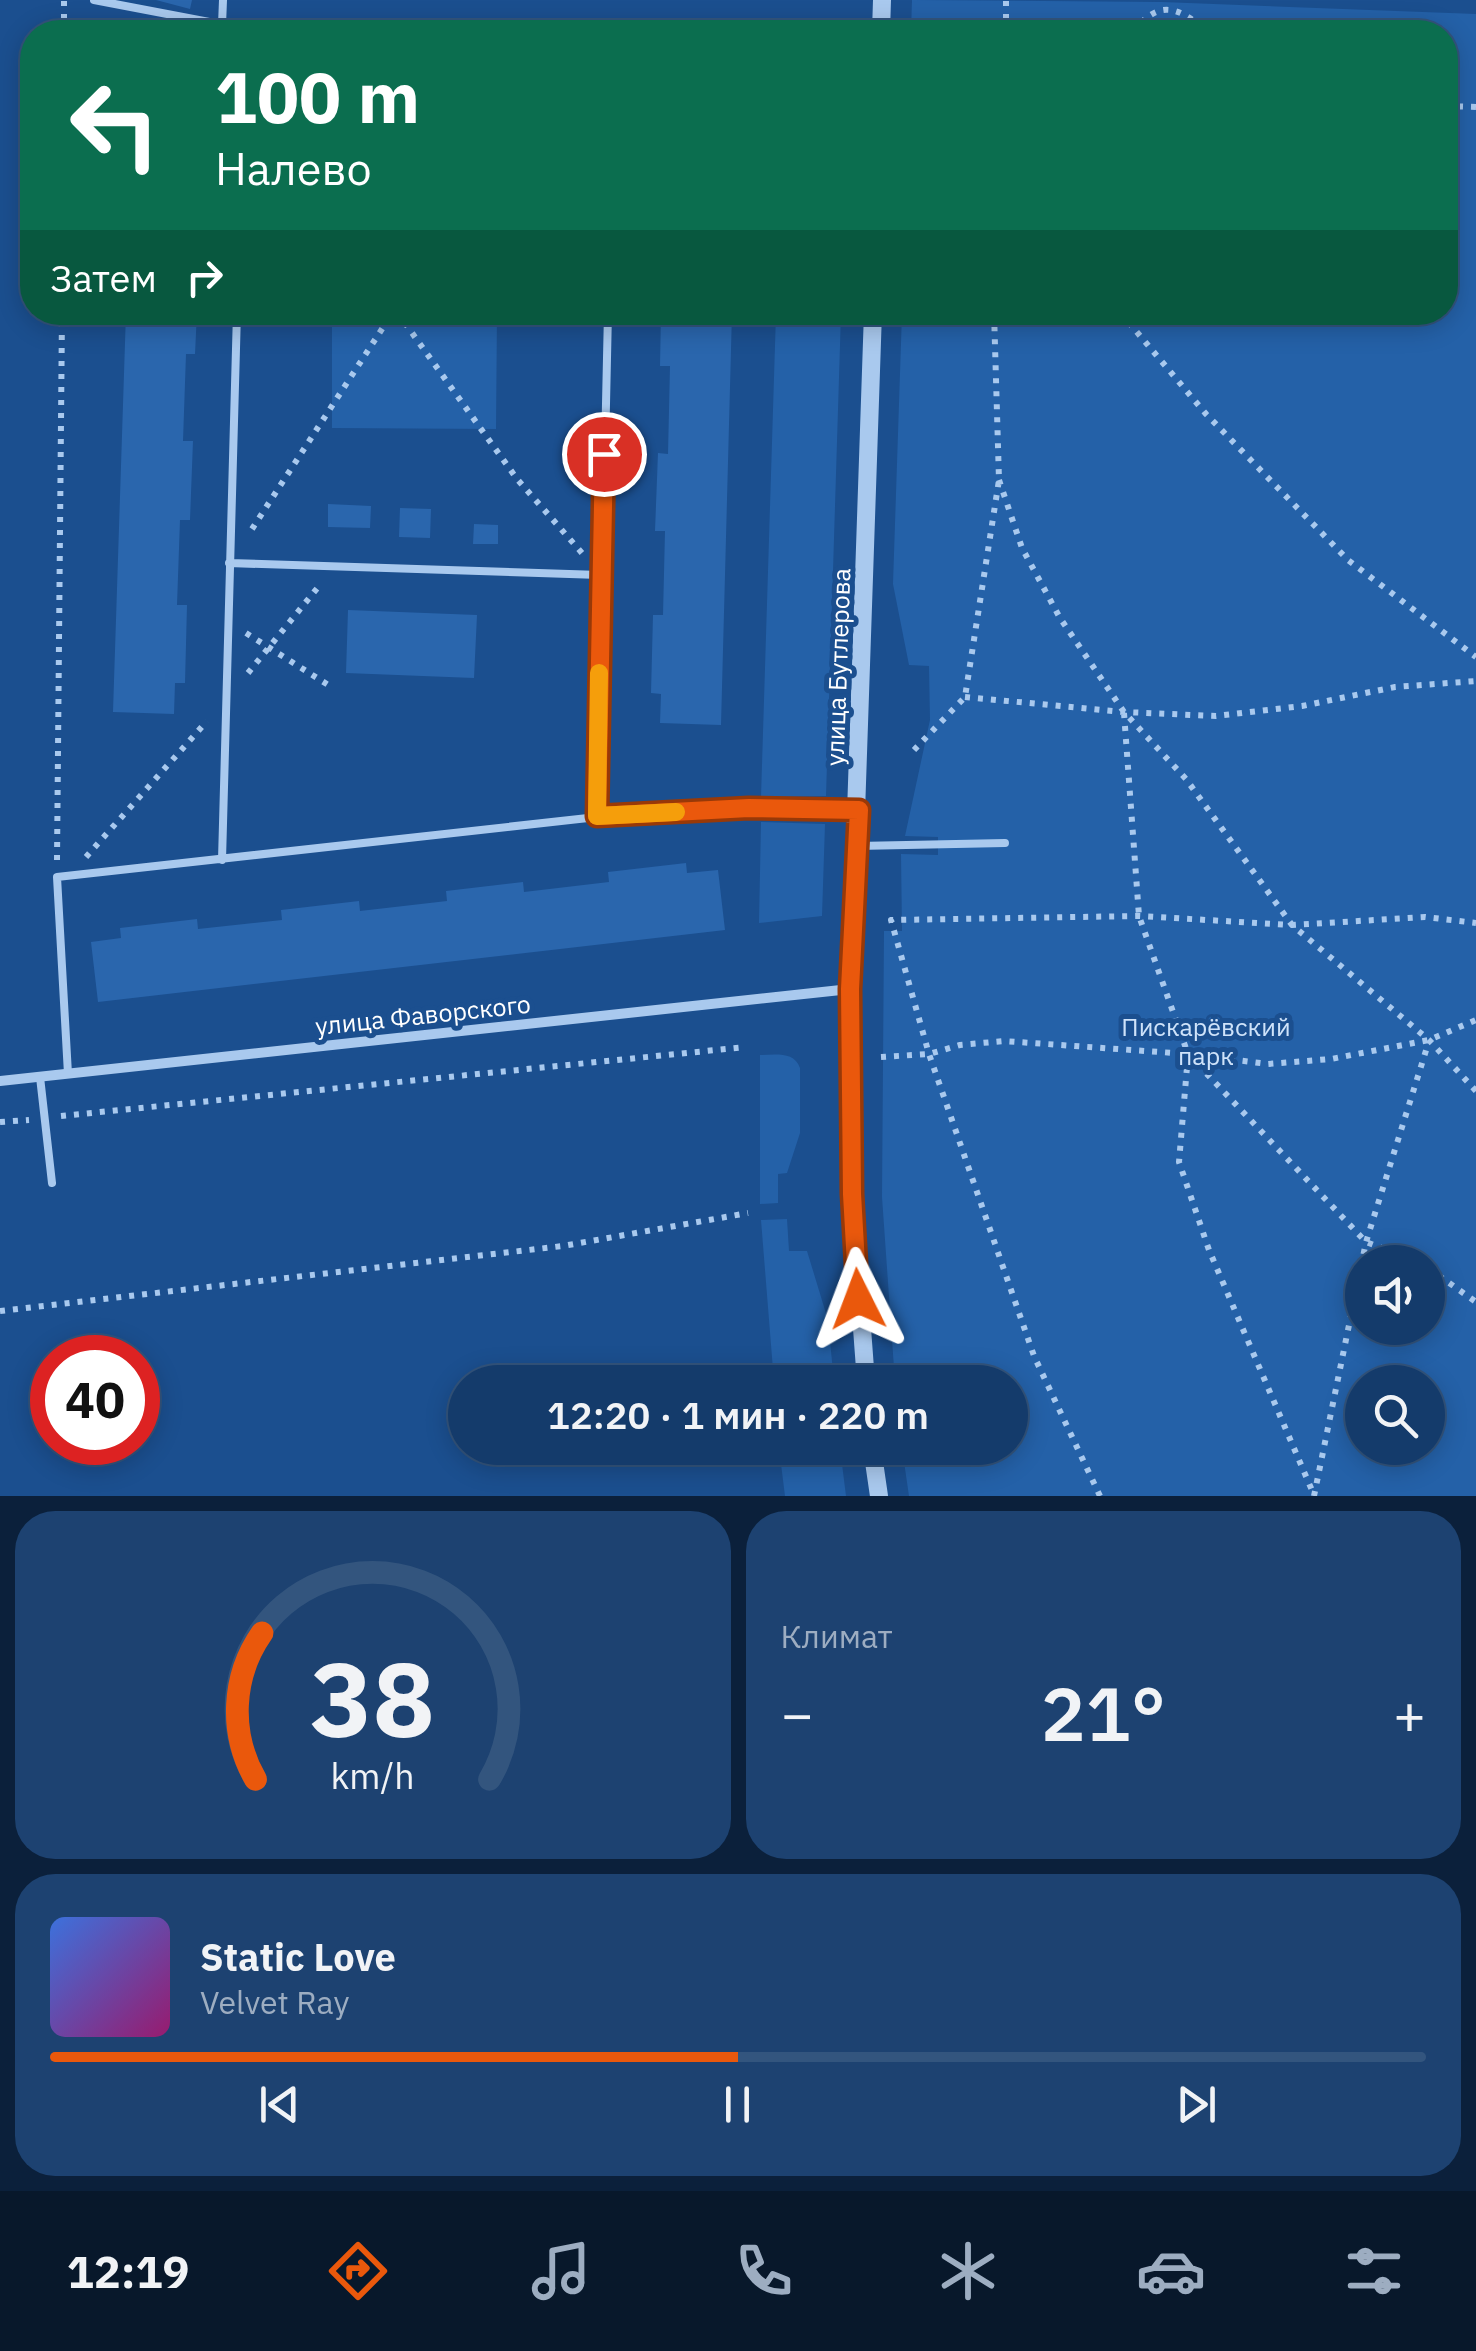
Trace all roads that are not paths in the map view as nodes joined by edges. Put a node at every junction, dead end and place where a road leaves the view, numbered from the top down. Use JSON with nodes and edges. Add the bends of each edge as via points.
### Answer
{"nodes":[{"id":1,"x":94,"y":0,"type":"edge"},
{"id":2,"x":201,"y":20,"type":"edge"},
{"id":3,"x":237,"y":325,"type":"edge"},
{"id":4,"x":608,"y":325,"type":"edge"},
{"id":5,"x":873,"y":325,"type":"edge"},
{"id":6,"x":229,"y":563,"type":"junction"},
{"id":7,"x":600,"y":574,"type":"junction"},
{"id":8,"x":859,"y":810,"type":"junction"},
{"id":9,"x":597,"y":816,"type":"junction"},
{"id":10,"x":1005,"y":843,"type":"dead end"},
{"id":11,"x":857,"y":846,"type":"junction"},
{"id":12,"x":222,"y":860,"type":"junction"},
{"id":13,"x":850,"y":989,"type":"junction"},
{"id":14,"x":68,"y":1074,"type":"junction"},
{"id":15,"x":40,"y":1077,"type":"junction"},
{"id":16,"x":0,"y":1081,"type":"edge"},
{"id":17,"x":52,"y":1184,"type":"dead end"},
{"id":18,"x":865,"y":1365,"type":"edge"},
{"id":19,"x":874,"y":1465,"type":"edge"},
{"id":20,"x":878,"y":1496,"type":"edge"}],
"edges":[{"from":1,"to":2,"type":"lane"},
{"from":3,"to":6,"type":"lane"},
{"from":4,"to":7,"type":"lane"},
{"from":5,"to":8,"type":"street","name":"улица Бутлерова"},
{"from":6,"to":7,"type":"lane"},
{"from":6,"to":12,"type":"lane"},
{"from":7,"to":9,"type":"lane"},
{"from":8,"to":9,"type":"lane"},
{"from":8,"to":11,"type":"street","name":"улица Бутлерова"},
{"from":9,"to":12,"type":"lane"},
{"from":10,"to":11,"type":"lane"},
{"from":11,"to":13,"type":"street","name":"улица Бутлерова"},
{"from":12,"to":14,"type":"lane","via":[[57,876]]},
{"from":13,"to":14,"type":"street","name":"улица Фаворского"},
{"from":13,"to":18,"type":"street","name":"улица Бутлерова","via":[[852,1194]]},
{"from":14,"to":15,"type":"street","name":"улица Фаворского"},
{"from":15,"to":16,"type":"street","name":"улица Фаворского"},
{"from":15,"to":17,"type":"lane"},
{"from":19,"to":20,"type":"street"}]}
